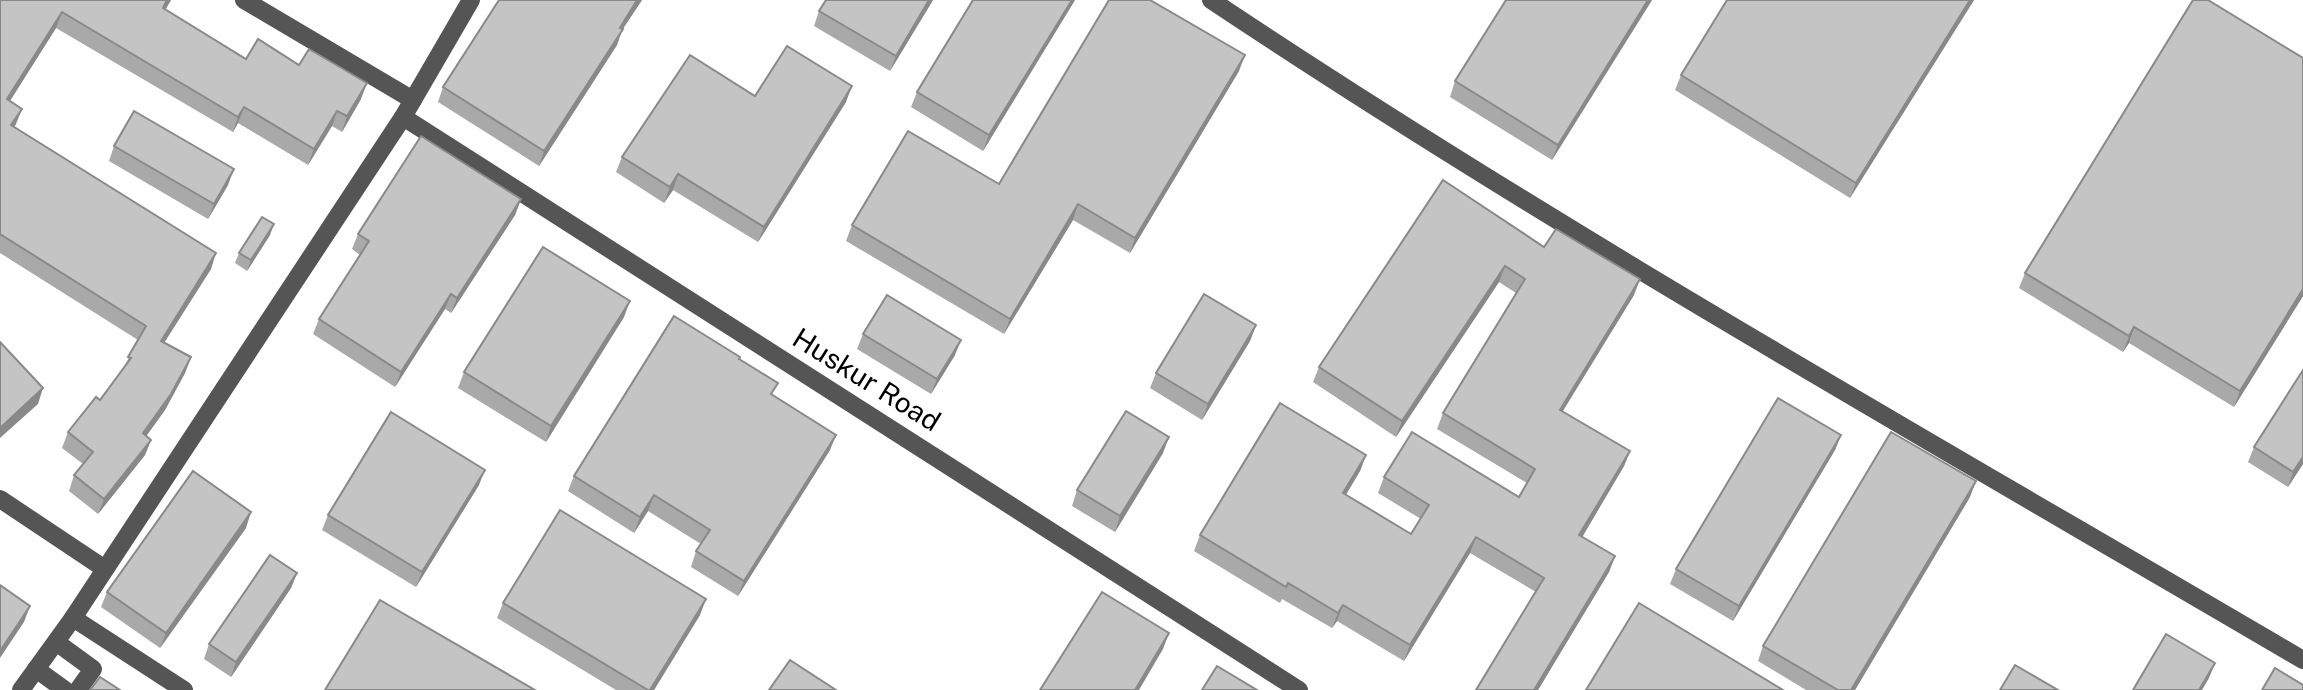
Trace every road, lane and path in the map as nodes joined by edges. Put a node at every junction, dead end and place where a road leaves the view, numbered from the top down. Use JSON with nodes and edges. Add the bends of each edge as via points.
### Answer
{"nodes":[{"id":1,"x":244,"y":0,"type":"edge"},
{"id":2,"x":471,"y":0,"type":"edge"},
{"id":3,"x":1211,"y":0,"type":"edge"},
{"id":4,"x":413,"y":100,"type":"junction"},
{"id":5,"x":403,"y":117,"type":"junction"},
{"id":6,"x":0,"y":499,"type":"edge"},
{"id":7,"x":105,"y":569,"type":"junction"},
{"id":8,"x":73,"y":618,"type":"junction"},
{"id":9,"x":56,"y":642,"type":"junction"},
{"id":10,"x":2303,"y":660,"type":"edge"},
{"id":11,"x":36,"y":669,"type":"junction"},
{"id":12,"x":21,"y":690,"type":"edge"},
{"id":13,"x":65,"y":690,"type":"edge"},
{"id":14,"x":78,"y":690,"type":"edge"},
{"id":15,"x":184,"y":690,"type":"edge"},
{"id":16,"x":1299,"y":690,"type":"edge"}],
"edges":[{"from":1,"to":4,"type":"street"},
{"from":2,"to":4,"type":"street"},
{"from":3,"to":10,"type":"street","via":[[1629,263]]},
{"from":4,"to":5,"type":"street"},
{"from":5,"to":7,"type":"street"},
{"from":5,"to":16,"type":"street","name":"Huskur Road"},
{"from":6,"to":7,"type":"street"},
{"from":7,"to":8,"type":"street"},
{"from":8,"to":9,"type":"street"},
{"from":8,"to":15,"type":"street"},
{"from":9,"to":11,"type":"street"},
{"from":9,"to":14,"type":"street","via":[[93,669]]},
{"from":11,"to":12,"type":"street"},
{"from":11,"to":13,"type":"street"}]}
